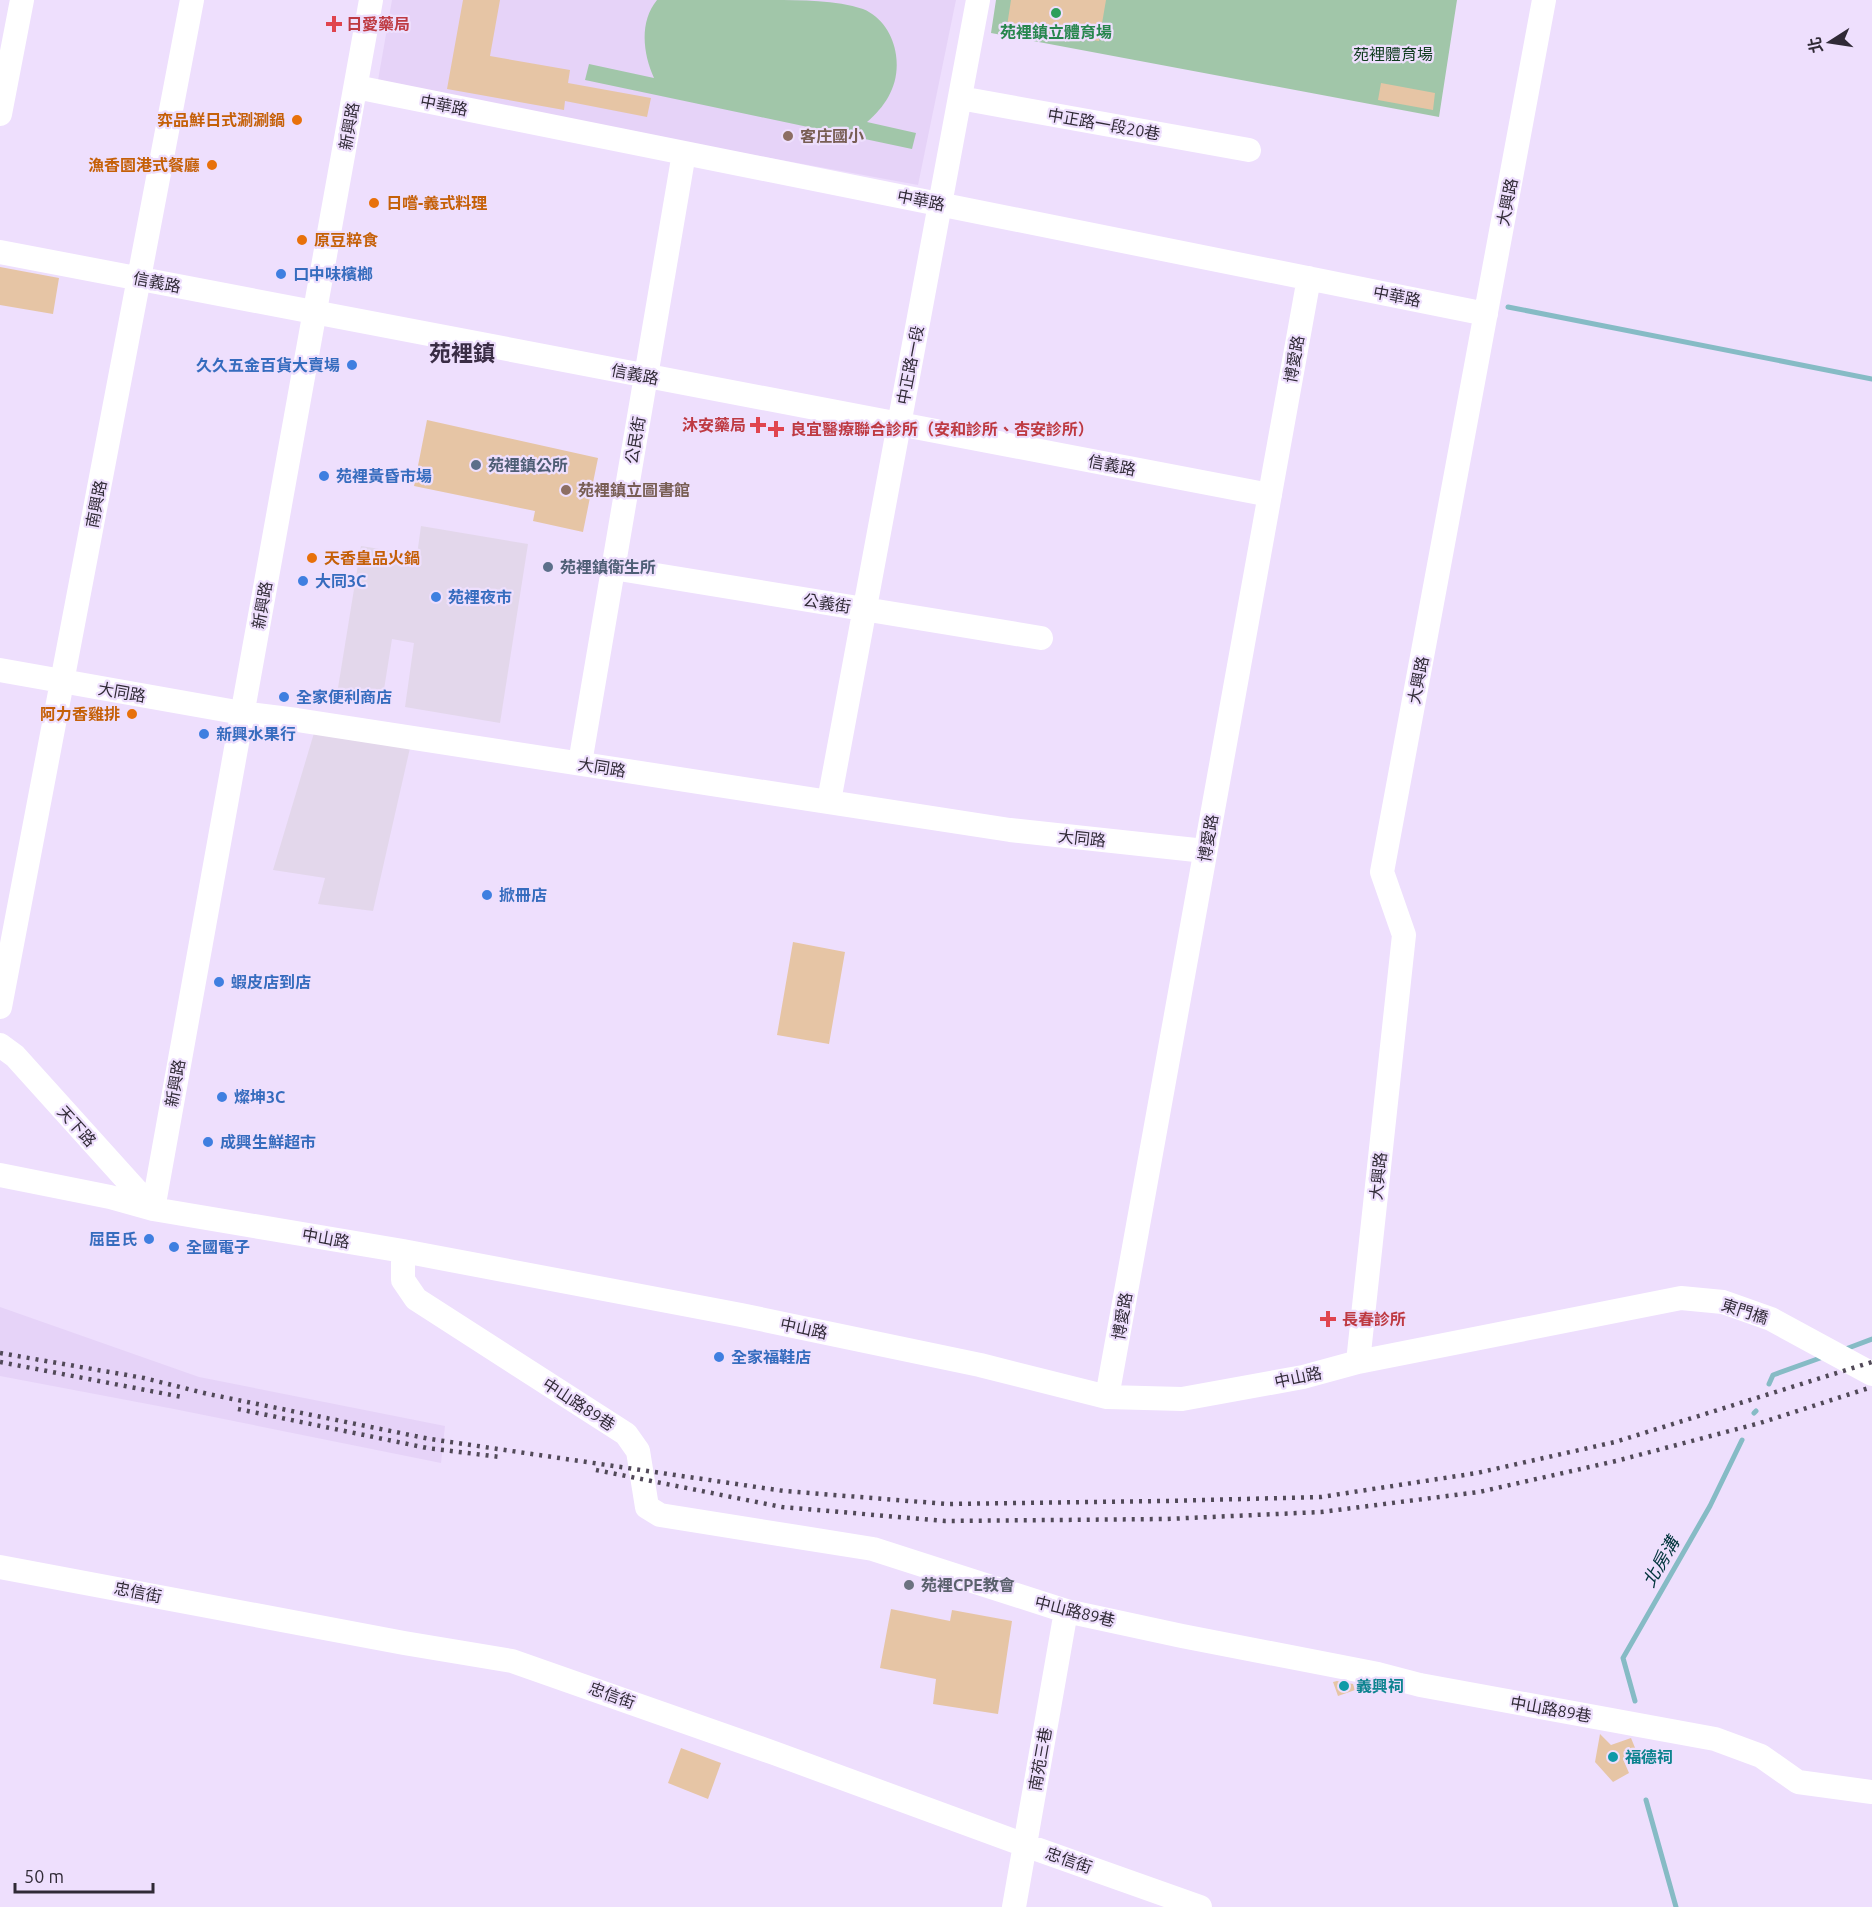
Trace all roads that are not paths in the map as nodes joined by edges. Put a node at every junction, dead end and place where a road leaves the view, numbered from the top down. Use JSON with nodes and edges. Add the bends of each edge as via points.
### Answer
{"nodes":[{"id":1,"x":22,"y":0,"type":"edge"},
{"id":2,"x":192,"y":0,"type":"edge"},
{"id":3,"x":372,"y":0,"type":"edge"},
{"id":4,"x":978,"y":0,"type":"edge"},
{"id":5,"x":1544,"y":0,"type":"edge"},
{"id":6,"x":356,"y":87,"type":"junction"},
{"id":7,"x":960,"y":98,"type":"junction"},
{"id":8,"x":0,"y":114,"type":"edge"},
{"id":9,"x":1249,"y":150,"type":"dead end"},
{"id":10,"x":684,"y":153,"type":"junction"},
{"id":11,"x":940,"y":204,"type":"junction"},
{"id":12,"x":0,"y":252,"type":"edge"},
{"id":13,"x":1309,"y":278,"type":"junction"},
{"id":14,"x":138,"y":279,"type":"junction"},
{"id":15,"x":315,"y":313,"type":"junction"},
{"id":16,"x":1486,"y":314,"type":"junction"},
{"id":17,"x":646,"y":376,"type":"junction"},
{"id":18,"x":899,"y":424,"type":"junction"},
{"id":19,"x":1270,"y":495,"type":"junction"},
{"id":20,"x":613,"y":568,"type":"junction"},
{"id":21,"x":864,"y":609,"type":"junction"},
{"id":22,"x":1041,"y":638,"type":"dead end"},
{"id":23,"x":0,"y":670,"type":"edge"},
{"id":24,"x":62,"y":682,"type":"junction"},
{"id":25,"x":242,"y":713,"type":"junction"},
{"id":26,"x":580,"y":763,"type":"junction"},
{"id":27,"x":829,"y":801,"type":"junction"},
{"id":28,"x":1205,"y":851,"type":"junction"},
{"id":29,"x":0,"y":1007,"type":"edge"},
{"id":30,"x":0,"y":1045,"type":"edge"},
{"id":31,"x":0,"y":1175,"type":"edge"},
{"id":32,"x":153,"y":1209,"type":"junction"},
{"id":33,"x":403,"y":1251,"type":"junction"},
{"id":34,"x":1606,"y":1313,"type":"joint"},
{"id":35,"x":1358,"y":1362,"type":"junction"},
{"id":36,"x":1872,"y":1374,"type":"edge"},
{"id":37,"x":1107,"y":1397,"type":"junction"},
{"id":38,"x":0,"y":1567,"type":"edge"},
{"id":39,"x":1066,"y":1611,"type":"junction"},
{"id":40,"x":1872,"y":1792,"type":"edge"},
{"id":41,"x":1025,"y":1845,"type":"junction"},
{"id":42,"x":1014,"y":1907,"type":"edge"},
{"id":43,"x":1200,"y":1907,"type":"edge"}],
"edges":[{"from":1,"to":8,"type":"street"},
{"from":2,"to":14,"type":"street","name":"南興路"},
{"from":3,"to":6,"type":"street","name":"新興路"},
{"from":4,"to":7,"type":"street","name":"中正路一段"},
{"from":5,"to":16,"type":"street","name":"大興路"},
{"from":6,"to":10,"type":"street","name":"中華路"},
{"from":6,"to":15,"type":"street","name":"新興路"},
{"from":7,"to":9,"type":"street","name":"中正路一段20巷"},
{"from":7,"to":11,"type":"street","name":"中正路一段"},
{"from":10,"to":11,"type":"street","name":"中華路"},
{"from":10,"to":17,"type":"street","name":"公民街"},
{"from":11,"to":13,"type":"street","name":"中華路"},
{"from":11,"to":18,"type":"street","name":"中正路一段"},
{"from":12,"to":14,"type":"street","name":"信義路"},
{"from":13,"to":16,"type":"street","name":"中華路"},
{"from":13,"to":19,"type":"street","name":"博愛路"},
{"from":14,"to":15,"type":"street","name":"信義路"},
{"from":14,"to":24,"type":"street","name":"南興路"},
{"from":15,"to":17,"type":"street","name":"信義路"},
{"from":15,"to":25,"type":"street","name":"新興路"},
{"from":16,"to":35,"type":"street","name":"大興路","via":[[1382,872],[1404,935]]},
{"from":17,"to":18,"type":"street","name":"信義路"},
{"from":17,"to":20,"type":"street","name":"公民街"},
{"from":18,"to":19,"type":"street","name":"信義路"},
{"from":18,"to":21,"type":"street","name":"中正路一段"},
{"from":19,"to":28,"type":"street","name":"博愛路"},
{"from":20,"to":21,"type":"street","name":"公義街"},
{"from":20,"to":26,"type":"street","name":"公民街"},
{"from":21,"to":22,"type":"street","name":"公義街"},
{"from":21,"to":27,"type":"street","name":"中正路一段"},
{"from":23,"to":24,"type":"street","name":"大同路"},
{"from":24,"to":25,"type":"street","name":"大同路"},
{"from":24,"to":29,"type":"street","name":"南興路"},
{"from":25,"to":26,"type":"street","name":"大同路"},
{"from":25,"to":32,"type":"street","name":"新興路"},
{"from":26,"to":27,"type":"street","name":"大同路"},
{"from":27,"to":28,"type":"street","name":"大同路","via":[[1010,830]]},
{"from":28,"to":37,"type":"street","name":"博愛路"},
{"from":30,"to":32,"type":"street","name":"天下路","via":[[15,1056]]},
{"from":31,"to":32,"type":"street","name":"中山路"},
{"from":32,"to":33,"type":"street","name":"中山路"},
{"from":33,"to":37,"type":"street","name":"中山路","via":[[764,1320],[980,1365]]},
{"from":33,"to":39,"type":"street","name":"中山路89巷","via":[[402,1280],[416,1299],[626,1434],[638,1451],[647,1507],[660,1515],[873,1550]]},
{"from":34,"to":35,"type":"street","name":"中山路"},
{"from":34,"to":36,"type":"street","name":"東門橋","via":[[1682,1298],[1723,1302],[1771,1319]]},
{"from":35,"to":37,"type":"street","name":"中山路","via":[[1303,1377],[1182,1399]]},
{"from":38,"to":41,"type":"street","name":"忠信街","via":[[512,1660]]},
{"from":39,"to":40,"type":"street","name":"中山路89巷","via":[[1420,1685],[1715,1739],[1761,1756],[1798,1782]]},
{"from":39,"to":41,"type":"street","name":"南苑三巷"},
{"from":41,"to":42,"type":"street","name":"南苑三巷"},
{"from":41,"to":43,"type":"street","name":"忠信街"}]}
